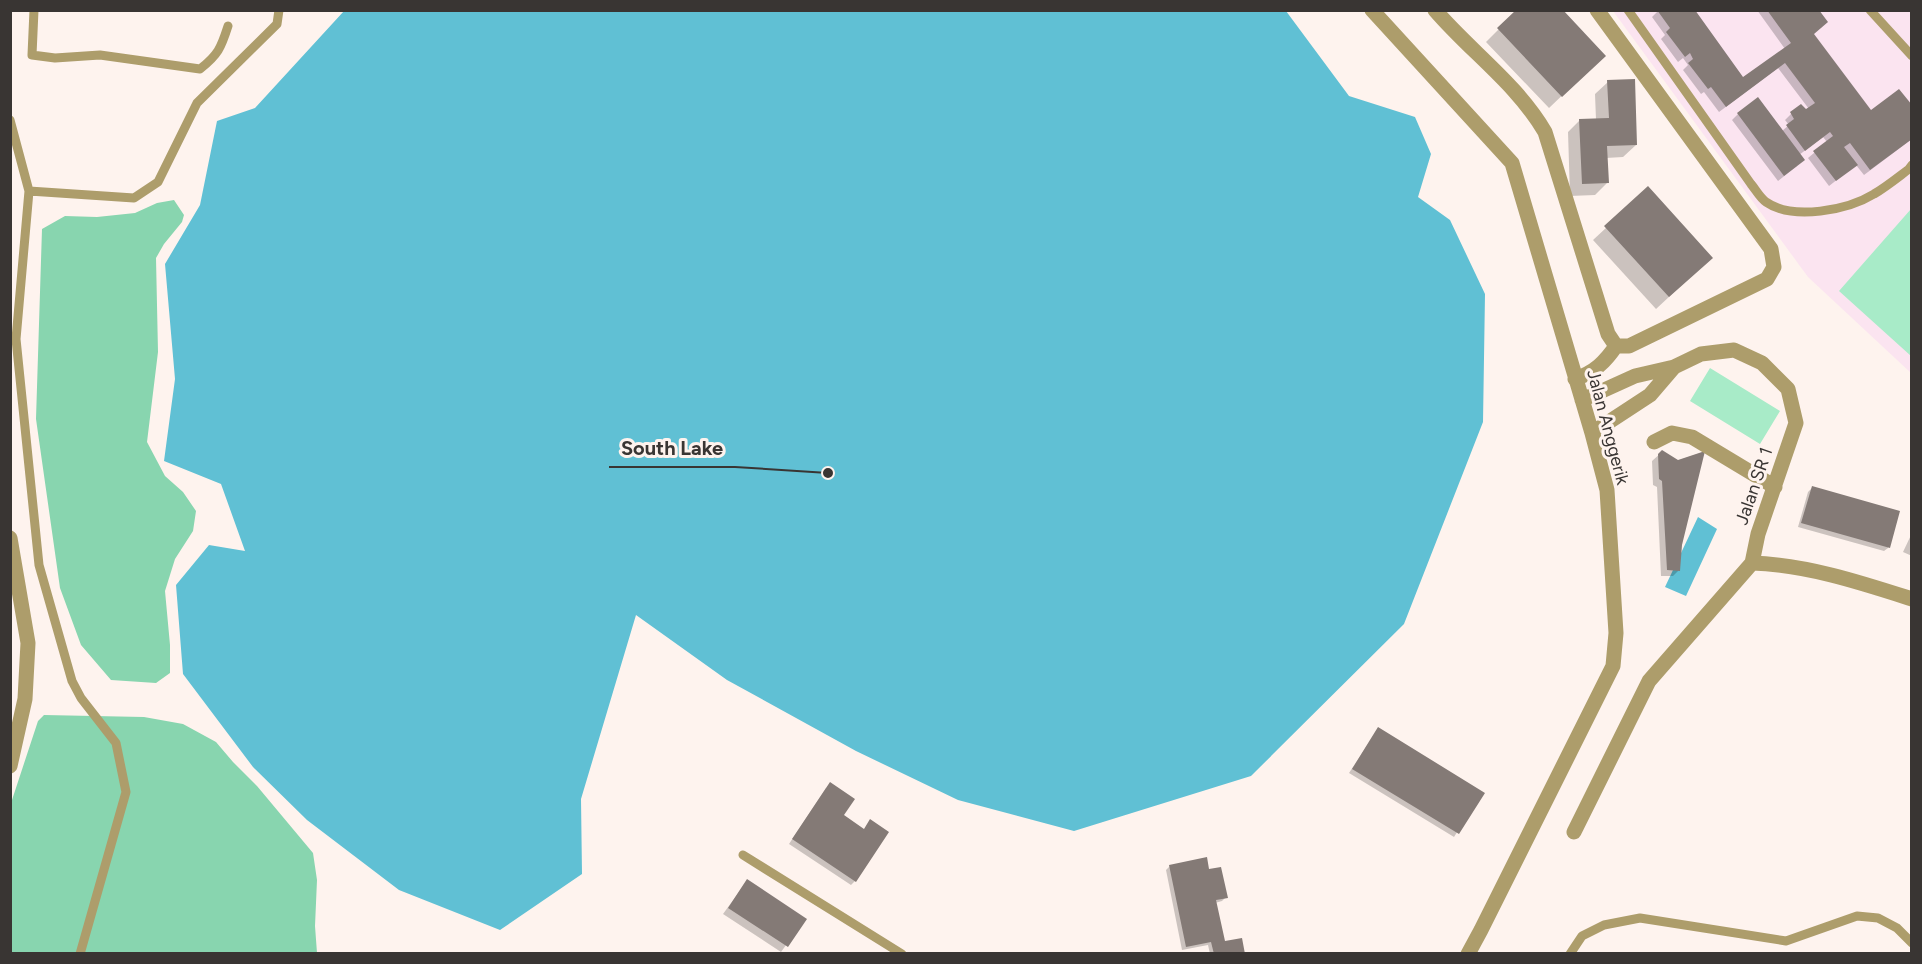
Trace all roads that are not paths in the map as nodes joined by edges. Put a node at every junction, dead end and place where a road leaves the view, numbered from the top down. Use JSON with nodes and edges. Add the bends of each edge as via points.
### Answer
{"nodes":[{"id":1,"x":34,"y":10,"type":"edge"},
{"id":2,"x":279,"y":10,"type":"edge"},
{"id":3,"x":1372,"y":10,"type":"edge"},
{"id":4,"x":1435,"y":10,"type":"edge"},
{"id":5,"x":1597,"y":10,"type":"edge"},
{"id":6,"x":1628,"y":10,"type":"edge"},
{"id":7,"x":1870,"y":10,"type":"edge"},
{"id":8,"x":228,"y":26,"type":"dead end"},
{"id":9,"x":1911,"y":56,"type":"edge"},
{"id":10,"x":10,"y":120,"type":"edge"},
{"id":11,"x":1911,"y":165,"type":"edge"},
{"id":12,"x":29,"y":191,"type":"junction"},
{"id":13,"x":1616,"y":346,"type":"junction"},
{"id":14,"x":1674,"y":367,"type":"junction"},
{"id":15,"x":1575,"y":379,"type":"junction"},
{"id":16,"x":1582,"y":400,"type":"junction"},
{"id":17,"x":1592,"y":433,"type":"junction"},
{"id":18,"x":1654,"y":442,"type":"dead end"},
{"id":19,"x":1775,"y":487,"type":"junction"},
{"id":20,"x":10,"y":538,"type":"edge"},
{"id":21,"x":1752,"y":563,"type":"junction"},
{"id":22,"x":1911,"y":599,"type":"edge"},
{"id":23,"x":10,"y":766,"type":"edge"},
{"id":24,"x":1574,"y":832,"type":"dead end"},
{"id":25,"x":742,"y":855,"type":"dead end"},
{"id":26,"x":1911,"y":943,"type":"edge"},
{"id":27,"x":80,"y":954,"type":"edge"},
{"id":28,"x":902,"y":954,"type":"edge"},
{"id":29,"x":1468,"y":954,"type":"edge"},
{"id":30,"x":1570,"y":954,"type":"edge"}],
"edges":[{"from":1,"to":8,"type":"lane","via":[[32,56],[55,58],[100,56],[200,69],[222,47]]},
{"from":2,"to":12,"type":"lane","via":[[277,24],[197,102],[158,182],[134,198]]},
{"from":3,"to":15,"type":"street","name":"Jalan Anggerik","via":[[1512,163]]},
{"from":4,"to":13,"type":"street","via":[[1519,94],[1545,132],[1608,334]]},
{"from":5,"to":13,"type":"street","via":[[1771,249],[1774,267],[1767,279],[1629,346]]},
{"from":6,"to":11,"type":"lane","via":[[1766,202],[1802,213],[1831,210],[1872,195]]},
{"from":7,"to":9,"type":"lane"},
{"from":10,"to":12,"type":"lane"},
{"from":12,"to":27,"type":"lane","via":[[16,339],[39,565],[72,681],[117,743],[126,792]]},
{"from":13,"to":15,"type":"street","via":[[1599,367]]},
{"from":14,"to":16,"type":"street","via":[[1635,376]]},
{"from":14,"to":17,"type":"street","via":[[1650,395]]},
{"from":14,"to":19,"type":"street","name":"Jalan SR 1","via":[[1701,354],[1734,350],[1762,363],[1788,389],[1796,423]]},
{"from":15,"to":16,"type":"street","name":"Jalan Anggerik"},
{"from":16,"to":17,"type":"street","name":"Jalan Anggerik"},
{"from":17,"to":29,"type":"street","name":"Jalan Anggerik","via":[[1607,490],[1616,633],[1613,666]]},
{"from":18,"to":19,"type":"street","via":[[1672,433],[1692,437]]},
{"from":19,"to":21,"type":"street","name":"Jalan SR 1"},
{"from":20,"to":23,"type":"street","via":[[28,643],[25,699]]},
{"from":21,"to":22,"type":"street","via":[[1783,564]]},
{"from":21,"to":24,"type":"street","via":[[1648,681]]},
{"from":25,"to":28,"type":"lane"},
{"from":26,"to":30,"type":"lane","via":[[1897,928],[1878,918],[1857,916],[1785,941],[1640,918],[1604,925],[1582,936]]}]}
